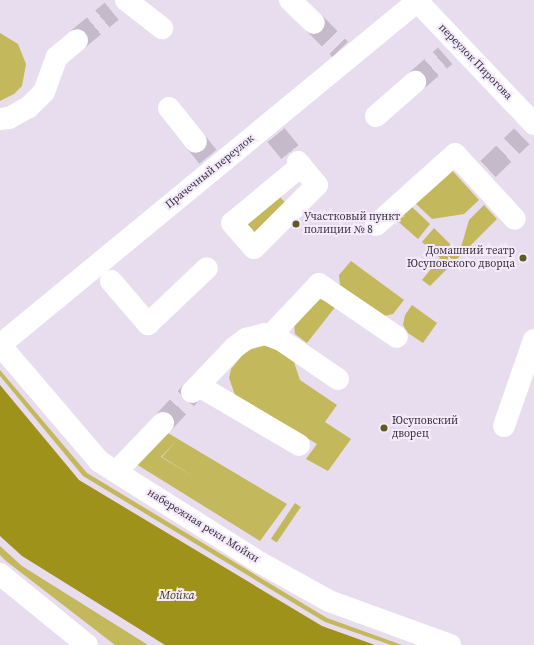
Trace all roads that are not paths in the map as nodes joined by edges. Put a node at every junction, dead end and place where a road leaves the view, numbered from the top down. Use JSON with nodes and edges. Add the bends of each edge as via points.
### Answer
{"nodes":[{"id":1,"x":290,"y":0,"type":"edge"},
{"id":2,"x":418,"y":1,"type":"edge"},
{"id":3,"x":122,"y":4,"type":"edge"},
{"id":4,"x":314,"y":23,"type":"tunnel mouth"},
{"id":5,"x":162,"y":28,"type":"dead end"},
{"id":6,"x":77,"y":40,"type":"tunnel mouth"},
{"id":7,"x":415,"y":82,"type":"tunnel mouth"},
{"id":8,"x":169,"y":108,"type":"dead end"},
{"id":9,"x":376,"y":116,"type":"dead end"},
{"id":10,"x":0,"y":119,"type":"edge"},
{"id":11,"x":529,"y":120,"type":"edge"},
{"id":12,"x":207,"y":156,"type":"junction"},
{"id":13,"x":515,"y":219,"type":"dead end"},
{"id":14,"x":376,"y":225,"type":"dead end"},
{"id":15,"x":207,"y":268,"type":"dead end"},
{"id":16,"x":105,"y":274,"type":"junction"},
{"id":17,"x":271,"y":335,"type":"junction"},
{"id":18,"x":397,"y":336,"type":"dead end"},
{"id":19,"x":534,"y":340,"type":"edge"},
{"id":20,"x":0,"y":345,"type":"edge"},
{"id":21,"x":338,"y":379,"type":"dead end"},
{"id":22,"x":163,"y":423,"type":"tunnel mouth"},
{"id":23,"x":504,"y":426,"type":"dead end"},
{"id":24,"x":299,"y":445,"type":"dead end"},
{"id":25,"x":116,"y":472,"type":"junction"},
{"id":26,"x":0,"y":574,"type":"edge"},
{"id":27,"x":87,"y":645,"type":"edge"},
{"id":28,"x":450,"y":645,"type":"edge"}],
"edges":[{"from":1,"to":4,"type":"street"},
{"from":2,"to":11,"type":"street","name":"переулок Пирогова","via":[[451,50]]},
{"from":2,"to":12,"type":"street","name":"Прачечный переулок","via":[[344,54],[272,130]]},
{"from":3,"to":5,"type":"street"},
{"from":6,"to":10,"type":"street","via":[[57,57],[44,92],[34,102],[9,118]]},
{"from":7,"to":9,"type":"street"},
{"from":8,"to":12,"type":"street"},
{"from":12,"to":16,"type":"street","name":"Прачечный переулок"},
{"from":13,"to":14,"type":"street","via":[[483,174],[455,154]]},
{"from":15,"to":16,"type":"street","via":[[148,324]]},
{"from":16,"to":20,"type":"street","name":"Прачечный переулок"},
{"from":17,"to":18,"type":"street","via":[[319,284]]},
{"from":17,"to":21,"type":"street"},
{"from":17,"to":24,"type":"street","via":[[255,335],[246,339],[195,389]]},
{"from":19,"to":23,"type":"street"},
{"from":20,"to":25,"type":"street","name":"набережная реки Мойки","via":[[99,460]]},
{"from":22,"to":25,"type":"street"},
{"from":25,"to":28,"type":"street","name":"набережная реки Мойки","via":[[259,562],[329,601]]},
{"from":26,"to":27,"type":"street"}]}
